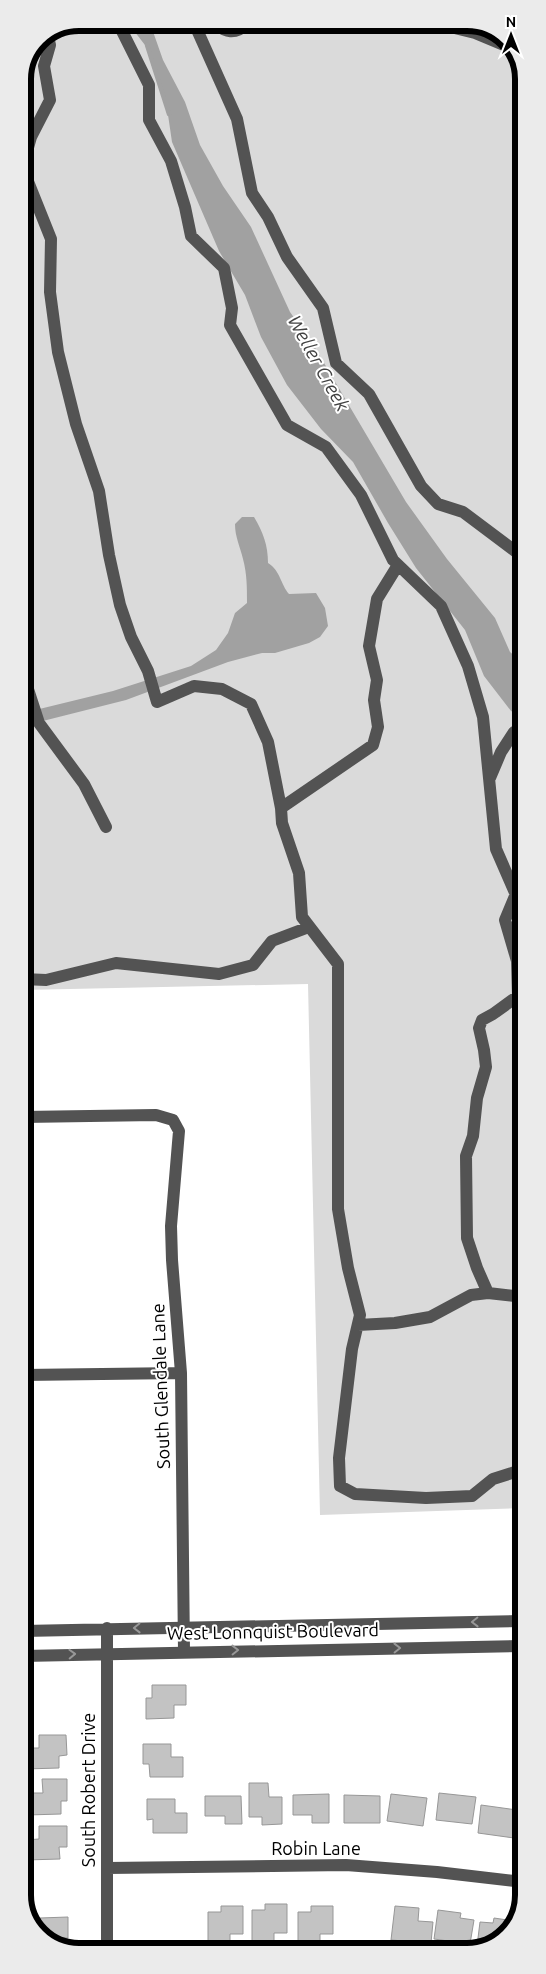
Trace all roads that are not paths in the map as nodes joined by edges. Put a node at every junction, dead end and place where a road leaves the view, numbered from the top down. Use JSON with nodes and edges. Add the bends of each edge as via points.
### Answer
{"nodes":[{"id":1,"x":122,"y":31,"type":"edge"},
{"id":2,"x":198,"y":31,"type":"edge"},
{"id":3,"x":464,"y":31,"type":"edge"},
{"id":4,"x":486,"y":38,"type":"edge"},
{"id":5,"x":49,"y":42,"type":"edge"},
{"id":6,"x":31,"y":140,"type":"edge"},
{"id":7,"x":31,"y":190,"type":"edge"},
{"id":8,"x":515,"y":551,"type":"edge"},
{"id":9,"x":398,"y":565,"type":"junction"},
{"id":10,"x":31,"y":699,"type":"edge"},
{"id":11,"x":515,"y":732,"type":"edge"},
{"id":12,"x":488,"y":780,"type":"junction"},
{"id":13,"x":281,"y":808,"type":"junction"},
{"id":14,"x":106,"y":826,"type":"dead end"},
{"id":15,"x":515,"y":896,"type":"joint"},
{"id":16,"x":309,"y":926,"type":"junction"},
{"id":17,"x":515,"y":954,"type":"edge"},
{"id":18,"x":31,"y":979,"type":"edge"},
{"id":19,"x":515,"y":998,"type":"edge"},
{"id":20,"x":31,"y":1117,"type":"edge"},
{"id":21,"x":488,"y":1293,"type":"junction"},
{"id":22,"x":515,"y":1295,"type":"edge"},
{"id":23,"x":358,"y":1324,"type":"junction"},
{"id":24,"x":182,"y":1373,"type":"junction"},
{"id":25,"x":31,"y":1375,"type":"edge"},
{"id":26,"x":515,"y":1472,"type":"edge"},
{"id":27,"x":515,"y":1621,"type":"edge"},
{"id":28,"x":184,"y":1627,"type":"junction"},
{"id":29,"x":107,"y":1628,"type":"junction"},
{"id":30,"x":31,"y":1631,"type":"edge"},
{"id":31,"x":515,"y":1646,"type":"edge"},
{"id":32,"x":184,"y":1651,"type":"junction"},
{"id":33,"x":107,"y":1653,"type":"junction"},
{"id":34,"x":31,"y":1656,"type":"edge"},
{"id":35,"x":106,"y":1868,"type":"junction"},
{"id":36,"x":515,"y":1881,"type":"edge"},
{"id":37,"x":107,"y":1943,"type":"edge"}],
"edges":[{"from":1,"to":9,"type":"street","via":[[149,85],[149,120],[171,161],[190,236],[224,268],[232,308],[230,325],[286,425],[326,447],[361,494]]},
{"from":2,"to":8,"type":"street","via":[[237,119],[252,193],[268,217],[286,257],[323,308],[336,363],[368,394],[421,486],[438,504],[463,512]]},
{"from":3,"to":4,"type":"street"},
{"from":5,"to":6,"type":"street","via":[[44,66],[50,100]]},
{"from":7,"to":13,"type":"street","via":[[51,238],[50,292],[58,352],[76,424],[99,491],[108,555],[130,637],[148,671],[157,702],[194,686],[222,689],[250,704],[268,742]]},
{"from":9,"to":12,"type":"street","via":[[441,606],[468,666],[483,718]]},
{"from":9,"to":13,"type":"street","via":[[377,599],[368,646],[376,680],[374,700],[378,728],[373,745]]},
{"from":10,"to":14,"type":"street","via":[[39,723],[84,784]]},
{"from":11,"to":12,"type":"street"},
{"from":12,"to":15,"type":"street","via":[[496,849]]},
{"from":13,"to":16,"type":"street","via":[[282,823],[299,873],[302,916]]},
{"from":15,"to":17,"type":"street","via":[[505,920]]},
{"from":16,"to":18,"type":"street","via":[[272,941],[253,965],[219,974],[116,963],[46,980]]},
{"from":16,"to":23,"type":"street","via":[[338,964],[338,1209],[360,1315]]},
{"from":19,"to":21,"type":"street","via":[[482,1020],[479,1028],[486,1067],[466,1156],[467,1238]]},
{"from":20,"to":24,"type":"street","name":"South Glendale Lane","via":[[156,1115],[173,1120],[179,1131],[171,1226],[172,1260]]},
{"from":21,"to":22,"type":"street"},
{"from":21,"to":23,"type":"street","via":[[471,1295],[430,1317],[395,1323]]},
{"from":23,"to":26,"type":"street","via":[[339,1458],[340,1486],[355,1494],[426,1498],[472,1496],[493,1479]]},
{"from":24,"to":25,"type":"street"},
{"from":24,"to":28,"type":"street","name":"South Glendale Lane"},
{"from":27,"to":28,"type":"street","name":"West Lonnquist Boulevard","one_way":true},
{"from":28,"to":29,"type":"street","name":"West Lonnquist Boulevard","one_way":true},
{"from":28,"to":32,"type":"street","name":"South Glendale Lane"},
{"from":29,"to":30,"type":"street","name":"West Lonnquist Boulevard"},
{"from":29,"to":33,"type":"street","name":"South Robert Drive"},
{"from":32,"to":31,"type":"street","name":"West Lonnquist Boulevard","one_way":true},
{"from":32,"to":33,"type":"street","name":"West Lonnquist Boulevard"},
{"from":34,"to":33,"type":"street","name":"West Lonnquist Boulevard","one_way":true},
{"from":33,"to":35,"type":"street","name":"South Robert Drive"},
{"from":35,"to":36,"type":"street","name":"Robin Lane","via":[[346,1865]]},
{"from":35,"to":37,"type":"street","name":"South Robert Drive"}]}
